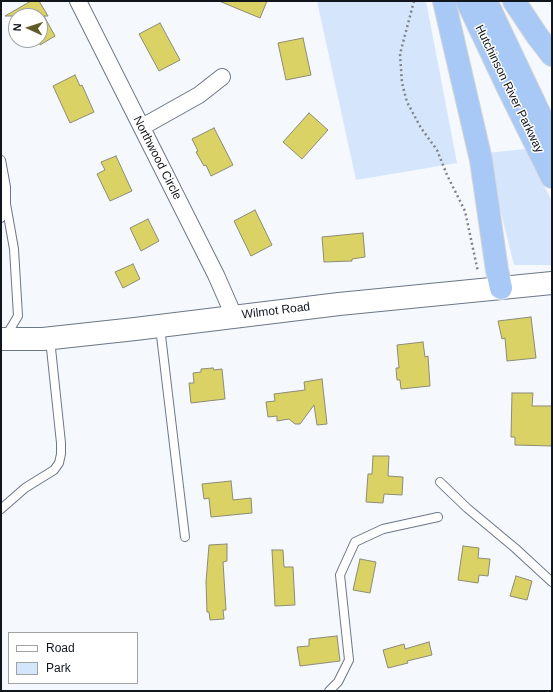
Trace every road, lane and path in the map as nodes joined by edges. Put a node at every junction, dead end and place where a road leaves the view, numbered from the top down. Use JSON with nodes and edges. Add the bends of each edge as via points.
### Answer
{"nodes":[{"id":1,"x":78,"y":1,"type":"edge"},
{"id":2,"x":414,"y":1,"type":"edge"},
{"id":3,"x":444,"y":1,"type":"edge"},
{"id":4,"x":467,"y":1,"type":"edge"},
{"id":5,"x":486,"y":1,"type":"edge"},
{"id":6,"x":514,"y":1,"type":"edge"},
{"id":7,"x":552,"y":55,"type":"edge"},
{"id":8,"x":222,"y":77,"type":"dead end"},
{"id":9,"x":142,"y":127,"type":"junction"},
{"id":10,"x":552,"y":140,"type":"edge"},
{"id":11,"x":1,"y":160,"type":"edge"},
{"id":12,"x":552,"y":177,"type":"edge"},
{"id":13,"x":6,"y":204,"type":"junction"},
{"id":14,"x":1,"y":218,"type":"edge"},
{"id":15,"x":478,"y":272,"type":"dead end"},
{"id":16,"x":552,"y":283,"type":"edge"},
{"id":17,"x":501,"y":288,"type":"junction"},
{"id":18,"x":234,"y":316,"type":"junction"},
{"id":19,"x":160,"y":326,"type":"junction"},
{"id":20,"x":2,"y":336,"type":"edge"},
{"id":21,"x":50,"y":338,"type":"junction"},
{"id":22,"x":440,"y":482,"type":"dead end"},
{"id":23,"x":1,"y":509,"type":"edge"},
{"id":24,"x":438,"y":517,"type":"dead end"},
{"id":25,"x":185,"y":537,"type":"dead end"},
{"id":26,"x":552,"y":582,"type":"edge"},
{"id":27,"x":329,"y":691,"type":"edge"}],
"edges":[{"from":1,"to":9,"type":"street","name":"Northwood Circle"},
{"from":2,"to":15,"type":"path","via":[[400,54],[402,83],[407,102],[437,150],[465,211]]},
{"from":3,"to":17,"type":"highway","via":[[480,160]]},
{"from":4,"to":12,"type":"highway","name":"Hutchinson River Parkway"},
{"from":5,"to":10,"type":"highway","name":"Hutchinson River Parkway"},
{"from":6,"to":7,"type":"highway"},
{"from":8,"to":9,"type":"street","via":[[199,95]]},
{"from":9,"to":18,"type":"street","name":"Northwood Circle"},
{"from":11,"to":13,"type":"lane"},
{"from":13,"to":14,"type":"lane"},
{"from":13,"to":20,"type":"lane","via":[[14,250],[18,316]]},
{"from":16,"to":17,"type":"street","name":"Wilmot Road"},
{"from":17,"to":18,"type":"street","name":"Wilmot Road"},
{"from":18,"to":19,"type":"street","name":"Wilmot Road"},
{"from":19,"to":21,"type":"street","name":"Wilmot Road"},
{"from":19,"to":25,"type":"lane"},
{"from":20,"to":21,"type":"street","name":"Wilmot Road"},
{"from":21,"to":23,"type":"lane","via":[[61,443],[59,463],[54,470],[26,488]]},
{"from":22,"to":26,"type":"lane"},
{"from":24,"to":27,"type":"lane","via":[[383,530],[355,542],[340,575],[349,660],[338,682]]}]}
